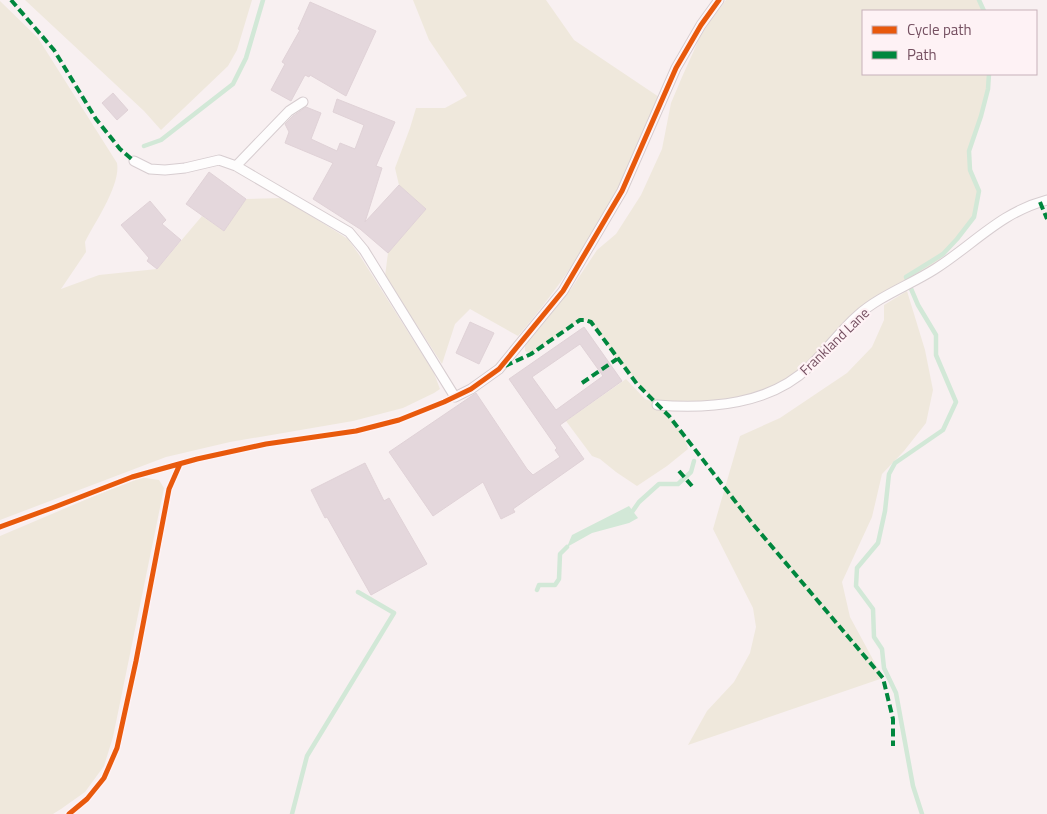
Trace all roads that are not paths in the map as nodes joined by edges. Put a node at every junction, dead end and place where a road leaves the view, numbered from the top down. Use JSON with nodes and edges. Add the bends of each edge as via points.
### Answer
{"nodes":[{"id":1,"x":719,"y":0,"type":"edge"},
{"id":2,"x":303,"y":102,"type":"dead end"},
{"id":3,"x":134,"y":161,"type":"dead end"},
{"id":4,"x":236,"y":166,"type":"junction"},
{"id":5,"x":1047,"y":200,"type":"edge"},
{"id":6,"x":657,"y":405,"type":"dead end"}],
"edges":[{"from":1,"to":4,"type":"lane","via":[[676,68],[622,191],[563,292],[499,369],[455,397],[364,250],[349,232]]},
{"from":2,"to":4,"type":"lane","via":[[289,111]]},
{"from":3,"to":4,"type":"lane","via":[[150,169],[165,170],[219,160]]},
{"from":5,"to":6,"type":"lane","name":"Frankland Lane","via":[[1003,219],[934,270],[872,304],[845,327],[810,366],[782,386],[766,394],[715,406]]}]}
